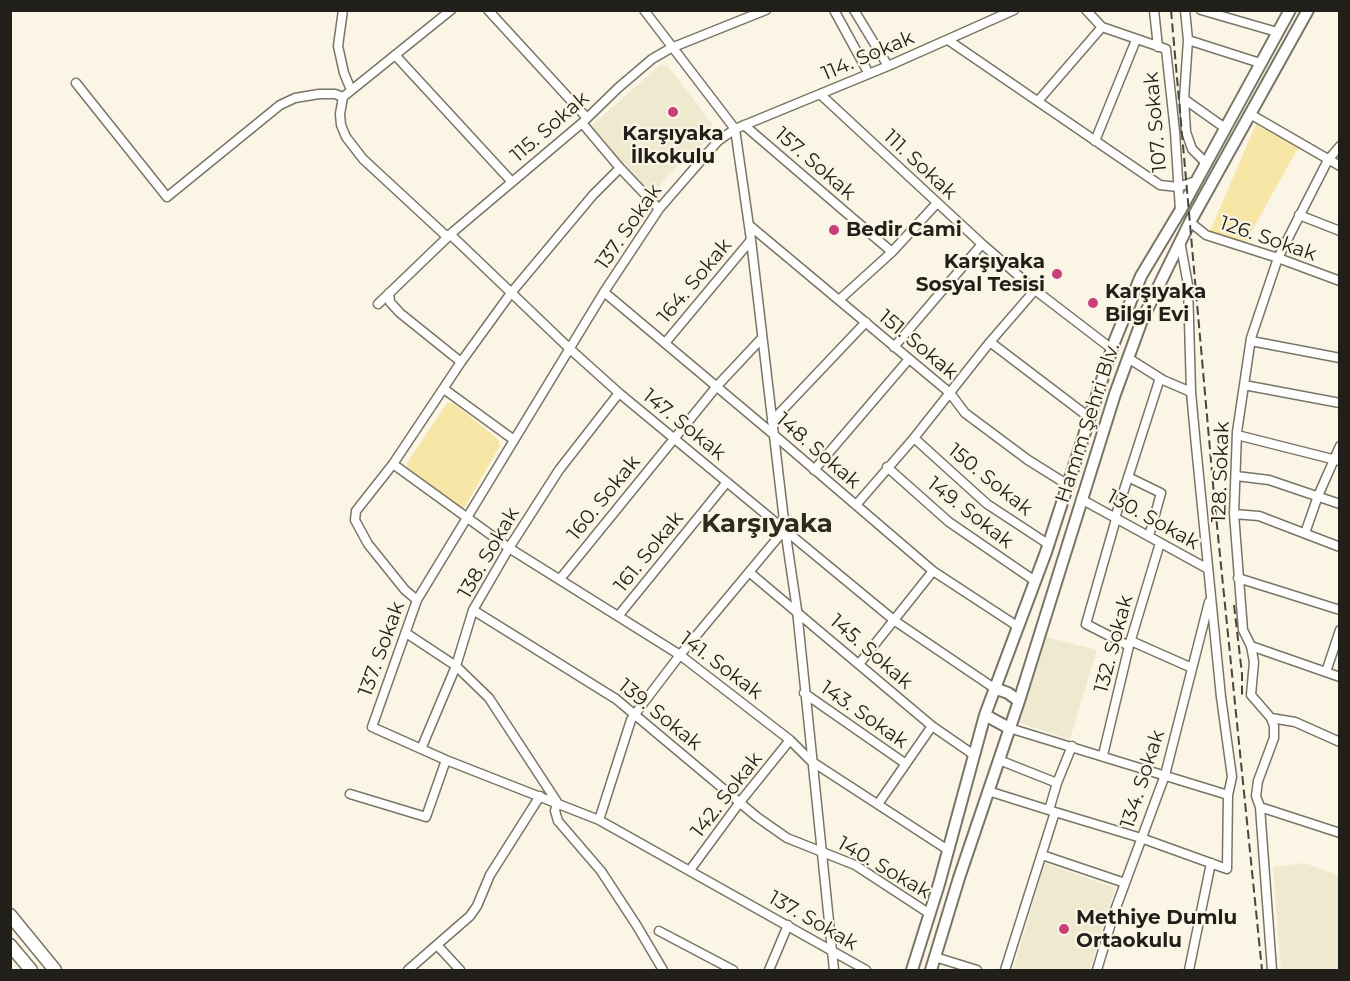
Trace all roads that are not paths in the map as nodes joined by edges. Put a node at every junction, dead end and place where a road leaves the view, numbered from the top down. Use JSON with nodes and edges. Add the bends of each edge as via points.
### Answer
{"nodes":[{"id":1,"x":343,"y":10,"type":"edge"},
{"id":2,"x":450,"y":10,"type":"edge"},
{"id":3,"x":488,"y":10,"type":"edge"},
{"id":4,"x":644,"y":10,"type":"edge"},
{"id":5,"x":766,"y":10,"type":"edge"},
{"id":6,"x":834,"y":10,"type":"edge"},
{"id":7,"x":854,"y":10,"type":"edge"},
{"id":8,"x":1014,"y":10,"type":"edge"},
{"id":9,"x":1086,"y":10,"type":"edge"},
{"id":10,"x":1154,"y":10,"type":"edge"},
{"id":11,"x":1185,"y":10,"type":"edge"},
{"id":12,"x":1201,"y":10,"type":"edge"},
{"id":13,"x":1290,"y":10,"type":"edge"},
{"id":14,"x":1308,"y":10,"type":"edge"},
{"id":15,"x":1102,"y":27,"type":"junction"},
{"id":16,"x":1277,"y":32,"type":"junction"},
{"id":17,"x":948,"y":40,"type":"junction"},
{"id":18,"x":1136,"y":40,"type":"junction"},
{"id":19,"x":1188,"y":40,"type":"junction"},
{"id":20,"x":1158,"y":47,"type":"junction"},
{"id":21,"x":671,"y":48,"type":"junction"},
{"id":22,"x":395,"y":55,"type":"junction"},
{"id":23,"x":1260,"y":63,"type":"junction"},
{"id":24,"x":888,"y":66,"type":"junction"},
{"id":25,"x":869,"y":74,"type":"junction"},
{"id":26,"x":76,"y":83,"type":"dead end"},
{"id":27,"x":351,"y":90,"type":"junction"},
{"id":28,"x":820,"y":94,"type":"junction"},
{"id":29,"x":343,"y":97,"type":"junction"},
{"id":30,"x":1184,"y":99,"type":"junction"},
{"id":31,"x":1038,"y":101,"type":"junction"},
{"id":32,"x":1250,"y":114,"type":"junction"},
{"id":33,"x":584,"y":120,"type":"junction"},
{"id":34,"x":739,"y":127,"type":"junction"},
{"id":35,"x":1226,"y":128,"type":"junction"},
{"id":36,"x":1095,"y":141,"type":"junction"},
{"id":37,"x":1340,"y":146,"type":"edge"},
{"id":38,"x":1329,"y":160,"type":"junction"},
{"id":39,"x":1206,"y":163,"type":"junction"},
{"id":40,"x":1340,"y":166,"type":"edge"},
{"id":41,"x":620,"y":168,"type":"junction"},
{"id":42,"x":1196,"y":181,"type":"junction"},
{"id":43,"x":512,"y":182,"type":"junction"},
{"id":44,"x":1178,"y":187,"type":"junction"},
{"id":45,"x":937,"y":203,"type":"junction"},
{"id":46,"x":658,"y":209,"type":"junction"},
{"id":47,"x":1180,"y":211,"type":"junction"},
{"id":48,"x":1299,"y":215,"type":"junction"},
{"id":49,"x":1190,"y":222,"type":"junction"},
{"id":50,"x":749,"y":225,"type":"junction"},
{"id":51,"x":1340,"y":231,"type":"edge"},
{"id":52,"x":449,"y":236,"type":"junction"},
{"id":53,"x":751,"y":240,"type":"junction"},
{"id":54,"x":1180,"y":240,"type":"junction"},
{"id":55,"x":982,"y":244,"type":"junction"},
{"id":56,"x":892,"y":252,"type":"junction"},
{"id":57,"x":1278,"y":258,"type":"junction"},
{"id":58,"x":1340,"y":281,"type":"edge"},
{"id":59,"x":1035,"y":290,"type":"junction"},
{"id":60,"x":604,"y":292,"type":"junction"},
{"id":61,"x":389,"y":293,"type":"junction"},
{"id":62,"x":511,"y":293,"type":"junction"},
{"id":63,"x":839,"y":300,"type":"junction"},
{"id":64,"x":378,"y":304,"type":"dead end"},
{"id":65,"x":866,"y":322,"type":"junction"},
{"id":66,"x":762,"y":338,"type":"junction"},
{"id":67,"x":1251,"y":341,"type":"junction"},
{"id":68,"x":990,"y":342,"type":"junction"},
{"id":69,"x":664,"y":343,"type":"junction"},
{"id":70,"x":894,"y":346,"type":"junction"},
{"id":71,"x":570,"y":349,"type":"junction"},
{"id":72,"x":1112,"y":349,"type":"junction"},
{"id":73,"x":1128,"y":358,"type":"junction"},
{"id":74,"x":1340,"y":358,"type":"edge"},
{"id":75,"x":909,"y":359,"type":"junction"},
{"id":76,"x":461,"y":362,"type":"junction"},
{"id":77,"x":1160,"y":378,"type":"junction"},
{"id":78,"x":1244,"y":385,"type":"junction"},
{"id":79,"x":717,"y":386,"type":"junction"},
{"id":80,"x":444,"y":389,"type":"junction"},
{"id":81,"x":1191,"y":392,"type":"junction"},
{"id":82,"x":619,"y":393,"type":"junction"},
{"id":83,"x":950,"y":393,"type":"junction"},
{"id":84,"x":1340,"y":403,"type":"edge"},
{"id":85,"x":1090,"y":418,"type":"junction"},
{"id":86,"x":772,"y":421,"type":"junction"},
{"id":87,"x":773,"y":434,"type":"junction"},
{"id":88,"x":1237,"y":435,"type":"junction"},
{"id":89,"x":674,"y":438,"type":"junction"},
{"id":90,"x":914,"y":438,"type":"junction"},
{"id":91,"x":514,"y":440,"type":"junction"},
{"id":92,"x":1340,"y":446,"type":"edge"},
{"id":93,"x":1336,"y":460,"type":"edge"},
{"id":94,"x":393,"y":464,"type":"junction"},
{"id":95,"x":887,"y":467,"type":"junction"},
{"id":96,"x":814,"y":470,"type":"junction"},
{"id":97,"x":1236,"y":476,"type":"junction"},
{"id":98,"x":1128,"y":477,"type":"junction"},
{"id":99,"x":728,"y":482,"type":"junction"},
{"id":100,"x":1068,"y":485,"type":"junction"},
{"id":101,"x":1318,"y":496,"type":"junction"},
{"id":102,"x":1081,"y":499,"type":"junction"},
{"id":103,"x":1340,"y":504,"type":"edge"},
{"id":104,"x":856,"y":505,"type":"junction"},
{"id":105,"x":1234,"y":514,"type":"junction"},
{"id":106,"x":1115,"y":518,"type":"junction"},
{"id":107,"x":467,"y":519,"type":"junction"},
{"id":108,"x":785,"y":529,"type":"junction"},
{"id":109,"x":1305,"y":534,"type":"junction"},
{"id":110,"x":1149,"y":536,"type":"junction"},
{"id":111,"x":1160,"y":543,"type":"junction"},
{"id":112,"x":1048,"y":544,"type":"junction"},
{"id":113,"x":1340,"y":547,"type":"edge"},
{"id":114,"x":509,"y":548,"type":"junction"},
{"id":115,"x":1208,"y":569,"type":"junction"},
{"id":116,"x":749,"y":572,"type":"junction"},
{"id":117,"x":933,"y":572,"type":"junction"},
{"id":118,"x":1238,"y":578,"type":"junction"},
{"id":119,"x":560,"y":579,"type":"junction"},
{"id":120,"x":1035,"y":581,"type":"junction"},
{"id":121,"x":1211,"y":595,"type":"junction"},
{"id":122,"x":417,"y":600,"type":"junction"},
{"id":123,"x":473,"y":610,"type":"junction"},
{"id":124,"x":796,"y":610,"type":"junction"},
{"id":125,"x":1340,"y":610,"type":"edge"},
{"id":126,"x":619,"y":615,"type":"junction"},
{"id":127,"x":895,"y":621,"type":"junction"},
{"id":128,"x":1017,"y":626,"type":"junction"},
{"id":129,"x":1340,"y":630,"type":"edge"},
{"id":130,"x":406,"y":633,"type":"junction"},
{"id":131,"x":1130,"y":644,"type":"junction"},
{"id":132,"x":1251,"y":646,"type":"junction"},
{"id":133,"x":680,"y":655,"type":"junction"},
{"id":134,"x":859,"y":664,"type":"junction"},
{"id":135,"x":456,"y":666,"type":"junction"},
{"id":136,"x":1192,"y":668,"type":"junction"},
{"id":137,"x":1326,"y":672,"type":"junction"},
{"id":138,"x":1340,"y":677,"type":"edge"},
{"id":139,"x":994,"y":688,"type":"junction"},
{"id":140,"x":804,"y":693,"type":"junction"},
{"id":141,"x":1019,"y":701,"type":"junction"},
{"id":142,"x":635,"y":714,"type":"junction"},
{"id":143,"x":985,"y":715,"type":"junction"},
{"id":144,"x":1270,"y":718,"type":"junction"},
{"id":145,"x":932,"y":726,"type":"junction"},
{"id":146,"x":1010,"y":728,"type":"junction"},
{"id":147,"x":790,"y":740,"type":"junction"},
{"id":148,"x":1340,"y":742,"type":"edge"},
{"id":149,"x":1072,"y":746,"type":"junction"},
{"id":150,"x":421,"y":749,"type":"junction"},
{"id":151,"x":974,"y":755,"type":"junction"},
{"id":152,"x":1102,"y":755,"type":"junction"},
{"id":153,"x":446,"y":760,"type":"junction"},
{"id":154,"x":999,"y":760,"type":"junction"},
{"id":155,"x":812,"y":761,"type":"junction"},
{"id":156,"x":906,"y":764,"type":"junction"},
{"id":157,"x":1165,"y":775,"type":"junction"},
{"id":158,"x":1057,"y":783,"type":"junction"},
{"id":159,"x":988,"y":791,"type":"junction"},
{"id":160,"x":350,"y":794,"type":"dead end"},
{"id":161,"x":1228,"y":795,"type":"junction"},
{"id":162,"x":540,"y":796,"type":"junction"},
{"id":163,"x":556,"y":802,"type":"junction"},
{"id":164,"x":740,"y":802,"type":"junction"},
{"id":165,"x":878,"y":804,"type":"junction"},
{"id":166,"x":1260,"y":807,"type":"junction"},
{"id":167,"x":1052,"y":811,"type":"junction"},
{"id":168,"x":599,"y":819,"type":"junction"},
{"id":169,"x":1339,"y":833,"type":"edge"},
{"id":170,"x":1140,"y":838,"type":"junction"},
{"id":171,"x":821,"y":850,"type":"junction"},
{"id":172,"x":948,"y":850,"type":"junction"},
{"id":173,"x":1042,"y":855,"type":"junction"},
{"id":174,"x":1211,"y":863,"type":"junction"},
{"id":175,"x":690,"y":870,"type":"junction"},
{"id":176,"x":1125,"y":883,"type":"junction"},
{"id":177,"x":930,"y":914,"type":"junction"},
{"id":178,"x":10,"y":915,"type":"edge"},
{"id":179,"x":788,"y":925,"type":"junction"},
{"id":180,"x":658,"y":931,"type":"dead end"},
{"id":181,"x":10,"y":945,"type":"edge"},
{"id":182,"x":437,"y":945,"type":"junction"},
{"id":183,"x":831,"y":951,"type":"junction"},
{"id":184,"x":935,"y":957,"type":"junction"},
{"id":185,"x":31,"y":970,"type":"edge"},
{"id":186,"x":55,"y":970,"type":"edge"},
{"id":187,"x":408,"y":970,"type":"edge"},
{"id":188,"x":460,"y":970,"type":"edge"},
{"id":189,"x":663,"y":970,"type":"edge"},
{"id":190,"x":733,"y":970,"type":"edge"},
{"id":191,"x":770,"y":970,"type":"edge"},
{"id":192,"x":834,"y":970,"type":"edge"},
{"id":193,"x":866,"y":970,"type":"edge"},
{"id":194,"x":912,"y":970,"type":"edge"},
{"id":195,"x":930,"y":970,"type":"edge"},
{"id":196,"x":977,"y":970,"type":"edge"},
{"id":197,"x":1005,"y":970,"type":"edge"},
{"id":198,"x":1097,"y":970,"type":"edge"},
{"id":199,"x":1189,"y":970,"type":"edge"},
{"id":200,"x":1272,"y":970,"type":"edge"}],
"edges":[{"from":1,"to":27,"type":"street","via":[[338,46]]},
{"from":2,"to":22,"type":"street"},
{"from":3,"to":33,"type":"street"},
{"from":4,"to":21,"type":"street","name":"157. Sokak"},
{"from":5,"to":21,"type":"street","name":"115. Sokak"},
{"from":6,"to":25,"type":"street"},
{"from":7,"to":24,"type":"street"},
{"from":8,"to":17,"type":"street","name":"114. Sokak"},
{"from":9,"to":15,"type":"street","name":"107. Sokak"},
{"from":10,"to":20,"type":"street"},
{"from":11,"to":19,"type":"street"},
{"from":12,"to":16,"type":"street"},
{"from":13,"to":16,"type":"main road","name":"Hamm Şehri Blv."},
{"from":14,"to":32,"type":"main road","name":"Hamm Şehri Blv."},
{"from":15,"to":18,"type":"street","name":"107. Sokak"},
{"from":15,"to":31,"type":"street"},
{"from":16,"to":23,"type":"main road","name":"Hamm Şehri Blv."},
{"from":17,"to":24,"type":"street","name":"114. Sokak"},
{"from":17,"to":31,"type":"street"},
{"from":18,"to":20,"type":"street","name":"107. Sokak"},
{"from":18,"to":36,"type":"street"},
{"from":19,"to":23,"type":"street"},
{"from":19,"to":30,"type":"street"},
{"from":20,"to":44,"type":"street","name":"107. Sokak","via":[[1166,49]]},
{"from":21,"to":33,"type":"street","name":"115. Sokak","via":[[652,59]]},
{"from":21,"to":34,"type":"street","name":"157. Sokak"},
{"from":22,"to":27,"type":"street"},
{"from":22,"to":43,"type":"street"},
{"from":23,"to":35,"type":"main road","name":"Hamm Şehri Blv."},
{"from":24,"to":25,"type":"street","name":"114. Sokak"},
{"from":25,"to":28,"type":"street","name":"114. Sokak"},
{"from":26,"to":29,"type":"street","via":[[166,197],[280,105],[319,94]]},
{"from":27,"to":29,"type":"street"},
{"from":28,"to":34,"type":"street","name":"114. Sokak"},
{"from":28,"to":45,"type":"street","name":"111. Sokak"},
{"from":29,"to":52,"type":"street","name":"147. Sokak","via":[[343,131],[370,167]]},
{"from":30,"to":35,"type":"street"},
{"from":30,"to":39,"type":"street","via":[[1186,132],[1192,149]]},
{"from":31,"to":36,"type":"street"},
{"from":32,"to":38,"type":"street"},
{"from":32,"to":49,"type":"main road","name":"Hamm Şehri Blv."},
{"from":33,"to":41,"type":"street"},
{"from":33,"to":43,"type":"street","name":"115. Sokak"},
{"from":34,"to":46,"type":"street","name":"137. Sokak","via":[[717,141]]},
{"from":34,"to":50,"type":"street"},
{"from":34,"to":56,"type":"street","name":"157. Sokak"},
{"from":35,"to":39,"type":"main road","name":"Hamm Şehri Blv."},
{"from":36,"to":44,"type":"street","via":[[1160,185]]},
{"from":37,"to":38,"type":"street","name":"128. Sokak"},
{"from":38,"to":40,"type":"street"},
{"from":38,"to":48,"type":"street","name":"128. Sokak"},
{"from":39,"to":42,"type":"main road","name":"Hamm Şehri Blv."},
{"from":41,"to":46,"type":"street"},
{"from":41,"to":62,"type":"street"},
{"from":42,"to":44,"type":"street"},
{"from":42,"to":47,"type":"main road","name":"Hamm Şehri Blv."},
{"from":43,"to":52,"type":"street","name":"115. Sokak"},
{"from":44,"to":47,"type":"street","name":"107. Sokak"},
{"from":45,"to":55,"type":"street","name":"111. Sokak"},
{"from":45,"to":56,"type":"street"},
{"from":46,"to":60,"type":"street","name":"137. Sokak"},
{"from":47,"to":72,"type":"main road","name":"Hamm Şehri Blv.","via":[[1141,276]]},
{"from":48,"to":51,"type":"street"},
{"from":48,"to":57,"type":"street","name":"128. Sokak"},
{"from":49,"to":54,"type":"main road","name":"Hamm Şehri Blv."},
{"from":49,"to":57,"type":"street","name":"126. Sokak","via":[[1206,236]]},
{"from":50,"to":53,"type":"street"},
{"from":50,"to":63,"type":"street","name":"151. Sokak"},
{"from":52,"to":61,"type":"street","name":"115. Sokak"},
{"from":52,"to":62,"type":"street","name":"147. Sokak"},
{"from":53,"to":66,"type":"street"},
{"from":53,"to":69,"type":"street","name":"164. Sokak"},
{"from":54,"to":73,"type":"main road","name":"Hamm Şehri Blv."},
{"from":54,"to":81,"type":"street","via":[[1188,285]]},
{"from":55,"to":59,"type":"street","name":"111. Sokak"},
{"from":55,"to":70,"type":"street"},
{"from":56,"to":63,"type":"street"},
{"from":57,"to":58,"type":"street","name":"126. Sokak"},
{"from":57,"to":67,"type":"street","name":"128. Sokak"},
{"from":59,"to":68,"type":"street"},
{"from":59,"to":72,"type":"street","name":"111. Sokak"},
{"from":60,"to":69,"type":"street","name":"148. Sokak"},
{"from":60,"to":71,"type":"street","name":"137. Sokak"},
{"from":61,"to":64,"type":"street","name":"115. Sokak"},
{"from":61,"to":76,"type":"street","via":[[390,302],[400,313]]},
{"from":62,"to":71,"type":"street","name":"147. Sokak"},
{"from":62,"to":76,"type":"street"},
{"from":63,"to":65,"type":"street","name":"151. Sokak"},
{"from":65,"to":70,"type":"street","name":"151. Sokak"},
{"from":65,"to":86,"type":"street"},
{"from":66,"to":79,"type":"street","name":"160. Sokak"},
{"from":66,"to":86,"type":"street"},
{"from":67,"to":74,"type":"street"},
{"from":67,"to":78,"type":"street","name":"128. Sokak"},
{"from":68,"to":83,"type":"street"},
{"from":68,"to":85,"type":"street"},
{"from":69,"to":79,"type":"street","name":"148. Sokak"},
{"from":70,"to":75,"type":"street","name":"151. Sokak"},
{"from":71,"to":82,"type":"street","name":"147. Sokak"},
{"from":71,"to":91,"type":"street","name":"137. Sokak"},
{"from":72,"to":85,"type":"main road","name":"Hamm Şehri Blv."},
{"from":73,"to":77,"type":"street"},
{"from":73,"to":102,"type":"main road","name":"Hamm Şehri Blv."},
{"from":75,"to":83,"type":"street","name":"151. Sokak"},
{"from":75,"to":96,"type":"street"},
{"from":76,"to":80,"type":"street"},
{"from":77,"to":81,"type":"street"},
{"from":77,"to":98,"type":"street"},
{"from":78,"to":84,"type":"street"},
{"from":78,"to":88,"type":"street","name":"128. Sokak"},
{"from":79,"to":87,"type":"street","name":"148. Sokak"},
{"from":79,"to":89,"type":"street","name":"160. Sokak"},
{"from":80,"to":91,"type":"street"},
{"from":80,"to":94,"type":"street"},
{"from":81,"to":115,"type":"street"},
{"from":82,"to":89,"type":"street","name":"147. Sokak"},
{"from":82,"to":114,"type":"street","name":"138. Sokak","via":[[559,470]]},
{"from":83,"to":90,"type":"street"},
{"from":83,"to":100,"type":"street","name":"151. Sokak","via":[[965,413]]},
{"from":85,"to":100,"type":"main road","name":"Hamm Şehri Blv."},
{"from":86,"to":87,"type":"street"},
{"from":87,"to":96,"type":"street","name":"148. Sokak"},
{"from":87,"to":108,"type":"street"},
{"from":88,"to":93,"type":"street"},
{"from":88,"to":97,"type":"street","name":"128. Sokak"},
{"from":89,"to":99,"type":"street","name":"147. Sokak"},
{"from":89,"to":119,"type":"street","name":"160. Sokak"},
{"from":90,"to":95,"type":"street"},
{"from":90,"to":112,"type":"street","name":"150. Sokak","via":[[987,504]]},
{"from":91,"to":107,"type":"street","name":"137. Sokak"},
{"from":92,"to":93,"type":"street"},
{"from":93,"to":101,"type":"street"},
{"from":94,"to":107,"type":"street","name":"141. Sokak"},
{"from":94,"to":122,"type":"street","via":[[356,511],[355,520],[368,544]]},
{"from":95,"to":104,"type":"street"},
{"from":95,"to":120,"type":"street","name":"149. Sokak","via":[[949,522]]},
{"from":96,"to":104,"type":"street","name":"148. Sokak"},
{"from":97,"to":101,"type":"street","via":[[1269,480]]},
{"from":97,"to":105,"type":"street","name":"128. Sokak"},
{"from":98,"to":106,"type":"street"},
{"from":98,"to":110,"type":"street","via":[[1161,493]]},
{"from":99,"to":108,"type":"street","name":"147. Sokak"},
{"from":99,"to":126,"type":"street","name":"161. Sokak"},
{"from":100,"to":112,"type":"main road","name":"Hamm Şehri Blv."},
{"from":101,"to":103,"type":"street"},
{"from":101,"to":109,"type":"street"},
{"from":102,"to":106,"type":"street","name":"130. Sokak"},
{"from":102,"to":141,"type":"main road","name":"Hamm Şehri Blv."},
{"from":104,"to":117,"type":"street","name":"148. Sokak"},
{"from":105,"to":109,"type":"street","via":[[1259,516]]},
{"from":105,"to":118,"type":"street","name":"128. Sokak"},
{"from":106,"to":110,"type":"street","name":"130. Sokak"},
{"from":106,"to":131,"type":"street","via":[[1086,624]]},
{"from":107,"to":114,"type":"street","name":"141. Sokak"},
{"from":107,"to":122,"type":"street","name":"137. Sokak"},
{"from":108,"to":116,"type":"street"},
{"from":108,"to":124,"type":"street"},
{"from":108,"to":127,"type":"street","name":"147. Sokak"},
{"from":109,"to":113,"type":"street"},
{"from":110,"to":111,"type":"street","name":"130. Sokak"},
{"from":111,"to":115,"type":"street","name":"130. Sokak"},
{"from":111,"to":131,"type":"street","name":"132. Sokak"},
{"from":112,"to":120,"type":"main road","name":"Hamm Şehri Blv."},
{"from":114,"to":119,"type":"street","name":"141. Sokak"},
{"from":114,"to":123,"type":"street","name":"138. Sokak"},
{"from":115,"to":121,"type":"street"},
{"from":116,"to":124,"type":"street","name":"145. Sokak"},
{"from":116,"to":133,"type":"street"},
{"from":117,"to":127,"type":"street"},
{"from":117,"to":128,"type":"street","name":"148. Sokak"},
{"from":118,"to":125,"type":"street"},
{"from":118,"to":132,"type":"street","name":"128. Sokak","via":[[1244,630]]},
{"from":119,"to":126,"type":"street","name":"141. Sokak"},
{"from":120,"to":128,"type":"main road","name":"Hamm Şehri Blv."},
{"from":121,"to":136,"type":"street","name":"134. Sokak"},
{"from":121,"to":161,"type":"street","via":[[1232,777]]},
{"from":122,"to":130,"type":"street","name":"137. Sokak"},
{"from":123,"to":135,"type":"street","name":"138. Sokak"},
{"from":123,"to":142,"type":"street","name":"139. Sokak"},
{"from":124,"to":134,"type":"street","name":"145. Sokak"},
{"from":124,"to":140,"type":"street"},
{"from":126,"to":133,"type":"street","name":"141. Sokak"},
{"from":127,"to":134,"type":"street"},
{"from":127,"to":139,"type":"street","name":"147. Sokak"},
{"from":128,"to":139,"type":"main road","name":"Hamm Şehri Blv."},
{"from":129,"to":137,"type":"street"},
{"from":130,"to":135,"type":"street"},
{"from":130,"to":150,"type":"street","name":"137. Sokak","via":[[372,727]]},
{"from":131,"to":136,"type":"street"},
{"from":131,"to":152,"type":"street","name":"132. Sokak"},
{"from":132,"to":137,"type":"street"},
{"from":132,"to":144,"type":"street","name":"128. Sokak","via":[[1251,695]]},
{"from":133,"to":142,"type":"street"},
{"from":133,"to":147,"type":"street","name":"141. Sokak"},
{"from":134,"to":145,"type":"street","name":"145. Sokak"},
{"from":135,"to":150,"type":"street","name":"138. Sokak"},
{"from":135,"to":163,"type":"street","via":[[489,698]]},
{"from":136,"to":157,"type":"street","name":"134. Sokak"},
{"from":137,"to":138,"type":"street"},
{"from":139,"to":141,"type":"main road"},
{"from":139,"to":143,"type":"main road","name":"Hamm Şehri Blv."},
{"from":140,"to":155,"type":"street"},
{"from":140,"to":156,"type":"street","name":"143. Sokak"},
{"from":141,"to":146,"type":"main road","name":"Hamm Şehri Blv."},
{"from":142,"to":164,"type":"street","name":"139. Sokak"},
{"from":142,"to":168,"type":"street"},
{"from":143,"to":146,"type":"main road"},
{"from":143,"to":151,"type":"main road","name":"Hamm Şehri Blv."},
{"from":144,"to":148,"type":"street","via":[[1295,722]]},
{"from":144,"to":166,"type":"street","via":[[1274,738],[1258,781],[1256,796]]},
{"from":145,"to":151,"type":"street","name":"145. Sokak"},
{"from":145,"to":156,"type":"street"},
{"from":146,"to":149,"type":"street"},
{"from":146,"to":154,"type":"main road","name":"Hamm Şehri Blv."},
{"from":147,"to":155,"type":"street","name":"141. Sokak"},
{"from":147,"to":164,"type":"street","name":"142. Sokak"},
{"from":149,"to":152,"type":"street"},
{"from":149,"to":158,"type":"street"},
{"from":150,"to":153,"type":"street","name":"137. Sokak"},
{"from":151,"to":172,"type":"main road","name":"Hamm Şehri Blv."},
{"from":152,"to":157,"type":"street"},
{"from":153,"to":160,"type":"street","via":[[426,817]]},
{"from":153,"to":162,"type":"street","name":"137. Sokak"},
{"from":154,"to":158,"type":"street"},
{"from":154,"to":159,"type":"main road","name":"Hamm Şehri Blv."},
{"from":155,"to":165,"type":"street","name":"141. Sokak"},
{"from":155,"to":171,"type":"street"},
{"from":156,"to":165,"type":"street"},
{"from":157,"to":161,"type":"street"},
{"from":157,"to":170,"type":"street","name":"134. Sokak"},
{"from":158,"to":167,"type":"street"},
{"from":159,"to":167,"type":"street"},
{"from":159,"to":184,"type":"main road","name":"Hamm Şehri Blv."},
{"from":161,"to":174,"type":"street","via":[[1227,869]]},
{"from":162,"to":163,"type":"street","name":"137. Sokak"},
{"from":162,"to":182,"type":"street","via":[[490,875],[477,906]]},
{"from":163,"to":168,"type":"street","name":"137. Sokak"},
{"from":163,"to":189,"type":"street","via":[[558,822],[601,872]]},
{"from":164,"to":171,"type":"street","name":"139. Sokak","via":[[786,838]]},
{"from":164,"to":175,"type":"street","name":"142. Sokak"},
{"from":165,"to":172,"type":"street","name":"141. Sokak"},
{"from":166,"to":169,"type":"street"},
{"from":166,"to":200,"type":"street"},
{"from":167,"to":170,"type":"street"},
{"from":167,"to":173,"type":"street"},
{"from":168,"to":175,"type":"street","name":"137. Sokak"},
{"from":170,"to":174,"type":"street"},
{"from":170,"to":176,"type":"street","name":"134. Sokak"},
{"from":171,"to":177,"type":"street","name":"140. Sokak","via":[[855,865]]},
{"from":171,"to":183,"type":"street"},
{"from":172,"to":177,"type":"main road","name":"Hamm Şehri Blv."},
{"from":173,"to":176,"type":"street"},
{"from":173,"to":197,"type":"street"},
{"from":174,"to":199,"type":"street"},
{"from":175,"to":179,"type":"street","name":"137. Sokak"},
{"from":176,"to":198,"type":"street","name":"134. Sokak"},
{"from":177,"to":194,"type":"main road","name":"Hamm Şehri Blv."},
{"from":178,"to":186,"type":"highway"},
{"from":179,"to":183,"type":"street","name":"137. Sokak"},
{"from":179,"to":191,"type":"street"},
{"from":180,"to":190,"type":"street"},
{"from":181,"to":185,"type":"highway"},
{"from":182,"to":187,"type":"street"},
{"from":182,"to":188,"type":"street"},
{"from":183,"to":192,"type":"street"},
{"from":183,"to":193,"type":"street","name":"137. Sokak"},
{"from":184,"to":195,"type":"main road","name":"Hamm Şehri Blv."},
{"from":184,"to":196,"type":"street"}]}
